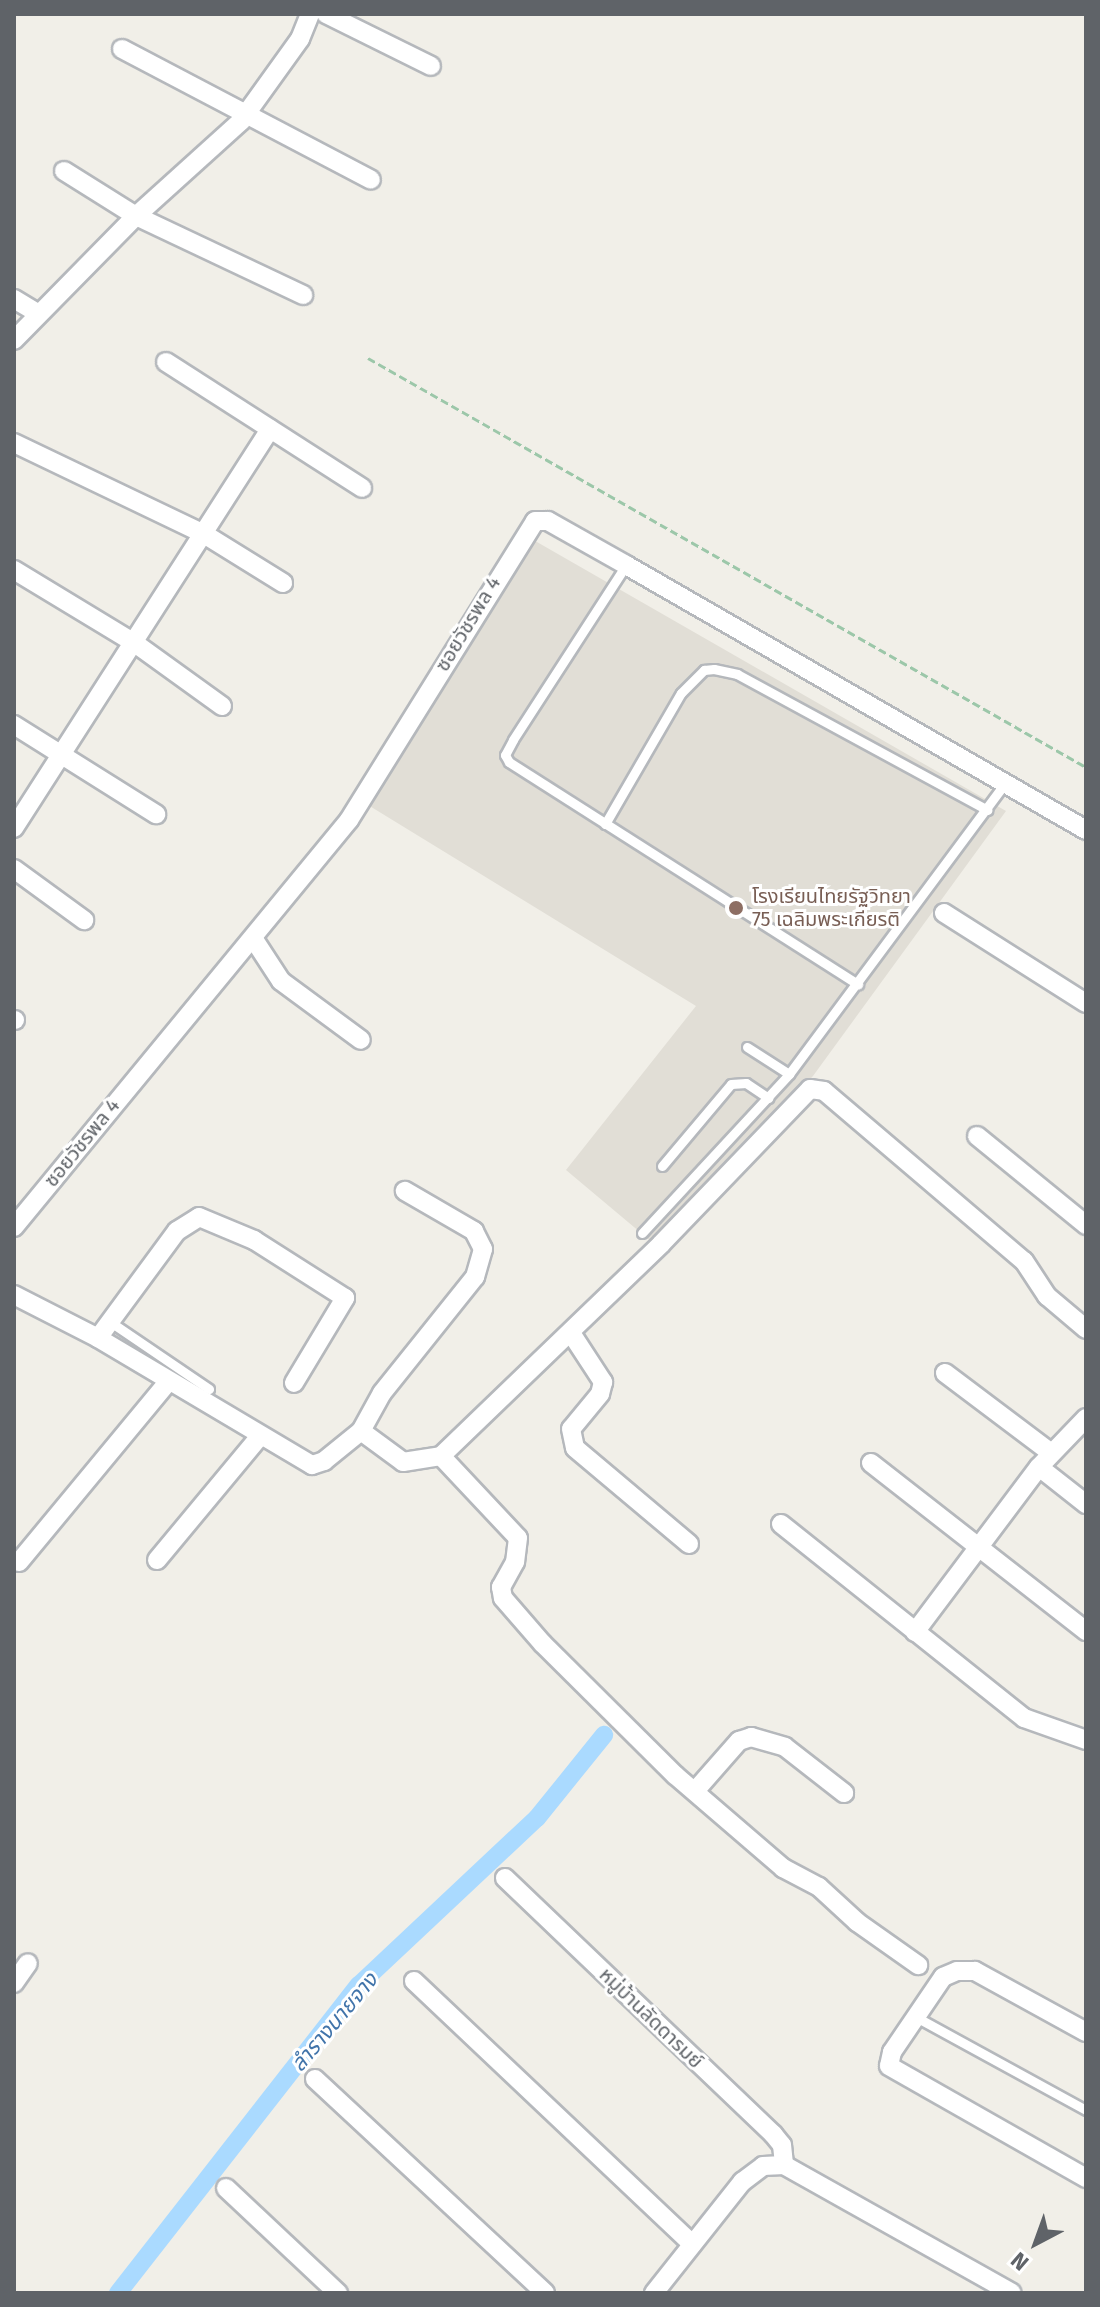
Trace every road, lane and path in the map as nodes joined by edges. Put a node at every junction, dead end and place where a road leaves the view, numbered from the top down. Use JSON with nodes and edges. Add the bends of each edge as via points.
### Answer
{"nodes":[{"id":1,"x":310,"y":14,"type":"edge"},
{"id":2,"x":326,"y":14,"type":"edge"},
{"id":3,"x":122,"y":49,"type":"dead end"},
{"id":4,"x":431,"y":66,"type":"dead end"},
{"id":5,"x":246,"y":115,"type":"junction"},
{"id":6,"x":64,"y":171,"type":"dead end"},
{"id":7,"x":371,"y":180,"type":"dead end"},
{"id":8,"x":136,"y":216,"type":"junction"},
{"id":9,"x":303,"y":295,"type":"dead end"},
{"id":10,"x":14,"y":299,"type":"edge"},
{"id":11,"x":37,"y":313,"type":"junction"},
{"id":12,"x":14,"y":340,"type":"edge"},
{"id":13,"x":368,"y":358,"type":"dead end"},
{"id":14,"x":166,"y":362,"type":"dead end"},
{"id":15,"x":270,"y":429,"type":"junction"},
{"id":16,"x":14,"y":443,"type":"edge"},
{"id":17,"x":362,"y":488,"type":"dead end"},
{"id":18,"x":204,"y":534,"type":"junction"},
{"id":19,"x":626,"y":565,"type":"junction"},
{"id":20,"x":14,"y":570,"type":"edge"},
{"id":21,"x":283,"y":583,"type":"dead end"},
{"id":22,"x":136,"y":644,"type":"junction"},
{"id":23,"x":222,"y":706,"type":"dead end"},
{"id":24,"x":14,"y":725,"type":"edge"},
{"id":25,"x":61,"y":759,"type":"junction"},
{"id":26,"x":1086,"y":767,"type":"edge"},
{"id":27,"x":1004,"y":785,"type":"junction"},
{"id":28,"x":987,"y":810,"type":"junction"},
{"id":29,"x":156,"y":814,"type":"dead end"},
{"id":30,"x":605,"y":824,"type":"junction"},
{"id":31,"x":14,"y":828,"type":"edge"},
{"id":32,"x":1086,"y":830,"type":"edge"},
{"id":33,"x":14,"y":869,"type":"edge"},
{"id":34,"x":944,"y":913,"type":"dead end"},
{"id":35,"x":84,"y":920,"type":"dead end"},
{"id":36,"x":253,"y":938,"type":"junction"},
{"id":37,"x":858,"y":984,"type":"junction"},
{"id":38,"x":1086,"y":1003,"type":"edge"},
{"id":39,"x":361,"y":1040,"type":"dead end"},
{"id":40,"x":747,"y":1047,"type":"dead end"},
{"id":41,"x":789,"y":1074,"type":"junction"},
{"id":42,"x":768,"y":1098,"type":"junction"},
{"id":43,"x":977,"y":1136,"type":"dead end"},
{"id":44,"x":662,"y":1166,"type":"dead end"},
{"id":45,"x":405,"y":1191,"type":"dead end"},
{"id":46,"x":1086,"y":1225,"type":"edge"},
{"id":47,"x":14,"y":1227,"type":"edge"},
{"id":48,"x":642,"y":1233,"type":"dead end"},
{"id":49,"x":14,"y":1295,"type":"edge"},
{"id":50,"x":109,"y":1321,"type":"junction"},
{"id":51,"x":1086,"y":1329,"type":"edge"},
{"id":52,"x":571,"y":1333,"type":"junction"},
{"id":53,"x":98,"y":1338,"type":"junction"},
{"id":54,"x":945,"y":1373,"type":"dead end"},
{"id":55,"x":169,"y":1381,"type":"junction"},
{"id":56,"x":294,"y":1383,"type":"dead end"},
{"id":57,"x":209,"y":1389,"type":"dead end"},
{"id":58,"x":1086,"y":1418,"type":"edge"},
{"id":59,"x":361,"y":1431,"type":"junction"},
{"id":60,"x":260,"y":1436,"type":"junction"},
{"id":61,"x":441,"y":1456,"type":"junction"},
{"id":62,"x":1045,"y":1460,"type":"junction"},
{"id":63,"x":871,"y":1463,"type":"dead end"},
{"id":64,"x":1086,"y":1504,"type":"edge"},
{"id":65,"x":781,"y":1524,"type":"dead end"},
{"id":66,"x":689,"y":1544,"type":"dead end"},
{"id":67,"x":978,"y":1549,"type":"junction"},
{"id":68,"x":157,"y":1560,"type":"dead end"},
{"id":69,"x":19,"y":1562,"type":"dead end"},
{"id":70,"x":1086,"y":1631,"type":"edge"},
{"id":71,"x":915,"y":1632,"type":"junction"},
{"id":72,"x":1084,"y":1734,"type":"edge"},
{"id":73,"x":695,"y":1791,"type":"junction"},
{"id":74,"x":844,"y":1793,"type":"dead end"},
{"id":75,"x":505,"y":1878,"type":"dead end"},
{"id":76,"x":28,"y":1963,"type":"dead end"},
{"id":77,"x":918,"y":1965,"type":"dead end"},
{"id":78,"x":414,"y":1981,"type":"dead end"},
{"id":79,"x":14,"y":1983,"type":"edge"},
{"id":80,"x":916,"y":2017,"type":"junction"},
{"id":81,"x":1086,"y":2032,"type":"edge"},
{"id":82,"x":315,"y":2079,"type":"dead end"},
{"id":83,"x":1086,"y":2110,"type":"edge"},
{"id":84,"x":784,"y":2165,"type":"junction"},
{"id":85,"x":1086,"y":2178,"type":"edge"},
{"id":86,"x":226,"y":2188,"type":"dead end"},
{"id":87,"x":692,"y":2244,"type":"junction"},
{"id":88,"x":338,"y":2293,"type":"edge"},
{"id":89,"x":545,"y":2293,"type":"edge"},
{"id":90,"x":654,"y":2293,"type":"edge"},
{"id":91,"x":1012,"y":2293,"type":"edge"}],
"edges":[{"from":1,"to":5,"type":"street","via":[[300,39]]},
{"from":2,"to":4,"type":"street"},
{"from":3,"to":5,"type":"street"},
{"from":5,"to":7,"type":"street"},
{"from":5,"to":8,"type":"street"},
{"from":6,"to":8,"type":"street"},
{"from":8,"to":9,"type":"street"},
{"from":8,"to":11,"type":"street"},
{"from":10,"to":11,"type":"street"},
{"from":11,"to":12,"type":"street"},
{"from":13,"to":26,"type":"path"},
{"from":14,"to":15,"type":"street"},
{"from":15,"to":17,"type":"street"},
{"from":15,"to":18,"type":"street"},
{"from":16,"to":18,"type":"street"},
{"from":18,"to":21,"type":"street"},
{"from":18,"to":22,"type":"street"},
{"from":19,"to":27,"type":"street","name":"ซอยวัชรพล 4"},
{"from":19,"to":30,"type":"lane","via":[[505,755],[517,772]]},
{"from":19,"to":36,"type":"street","name":"ซอยวัชรพล 4","via":[[548,521],[535,521],[525,529],[349,820]]},
{"from":20,"to":22,"type":"street"},
{"from":22,"to":23,"type":"street"},
{"from":22,"to":25,"type":"street"},
{"from":24,"to":25,"type":"street"},
{"from":25,"to":29,"type":"street"},
{"from":25,"to":31,"type":"street"},
{"from":27,"to":28,"type":"lane"},
{"from":27,"to":32,"type":"street","name":"ซอยวัชรพล 4"},
{"from":28,"to":30,"type":"lane","via":[[737,674],[714,669],[704,670],[681,693]]},
{"from":28,"to":37,"type":"lane"},
{"from":30,"to":37,"type":"lane"},
{"from":33,"to":35,"type":"street"},
{"from":34,"to":38,"type":"street"},
{"from":36,"to":39,"type":"street","via":[[281,981]]},
{"from":36,"to":47,"type":"street","name":"ซอยวัชรพล 4"},
{"from":37,"to":41,"type":"lane"},
{"from":40,"to":41,"type":"lane"},
{"from":41,"to":42,"type":"lane"},
{"from":42,"to":44,"type":"lane","via":[[746,1083],[731,1084]]},
{"from":42,"to":48,"type":"lane"},
{"from":43,"to":46,"type":"street"},
{"from":45,"to":59,"type":"street","via":[[474,1231],[483,1249],[475,1277],[382,1393]]},
{"from":49,"to":53,"type":"street"},
{"from":50,"to":53,"type":"street"},
{"from":50,"to":56,"type":"street","via":[[177,1231],[199,1217],[254,1240],[345,1298]]},
{"from":50,"to":57,"type":"lane"},
{"from":51,"to":52,"type":"street","via":[[1047,1296],[1024,1261],[817,1088],[805,1092]]},
{"from":52,"to":61,"type":"street"},
{"from":52,"to":66,"type":"street","via":[[603,1382],[600,1394],[571,1429],[575,1448]]},
{"from":53,"to":55,"type":"street"},
{"from":54,"to":62,"type":"street"},
{"from":55,"to":60,"type":"street"},
{"from":55,"to":69,"type":"street"},
{"from":58,"to":62,"type":"street"},
{"from":59,"to":60,"type":"street","via":[[312,1465]]},
{"from":59,"to":61,"type":"street","via":[[403,1462]]},
{"from":60,"to":68,"type":"street"},
{"from":61,"to":73,"type":"street","via":[[518,1538],[515,1562],[501,1587],[503,1598],[543,1644]]},
{"from":62,"to":64,"type":"street"},
{"from":62,"to":67,"type":"street"},
{"from":63,"to":67,"type":"street"},
{"from":65,"to":71,"type":"street"},
{"from":67,"to":70,"type":"street"},
{"from":67,"to":71,"type":"street"},
{"from":71,"to":72,"type":"street","via":[[1024,1718]]},
{"from":73,"to":74,"type":"street","via":[[739,1741],[751,1737],[785,1747]]},
{"from":73,"to":77,"type":"street","via":[[783,1868],[819,1887]]},
{"from":75,"to":84,"type":"street","name":"หมู่บ้านลัดดารมย์","via":[[773,2134],[782,2145]]},
{"from":76,"to":79,"type":"street"},
{"from":78,"to":87,"type":"street"},
{"from":80,"to":81,"type":"street","via":[[943,1977],[975,1971]]},
{"from":80,"to":83,"type":"lane"},
{"from":80,"to":85,"type":"street","via":[[892,2052],[889,2066],[898,2075]]},
{"from":82,"to":89,"type":"street"},
{"from":84,"to":87,"type":"street","via":[[763,2166],[742,2182]]},
{"from":84,"to":91,"type":"street"},
{"from":86,"to":88,"type":"street"},
{"from":87,"to":90,"type":"street"}]}
